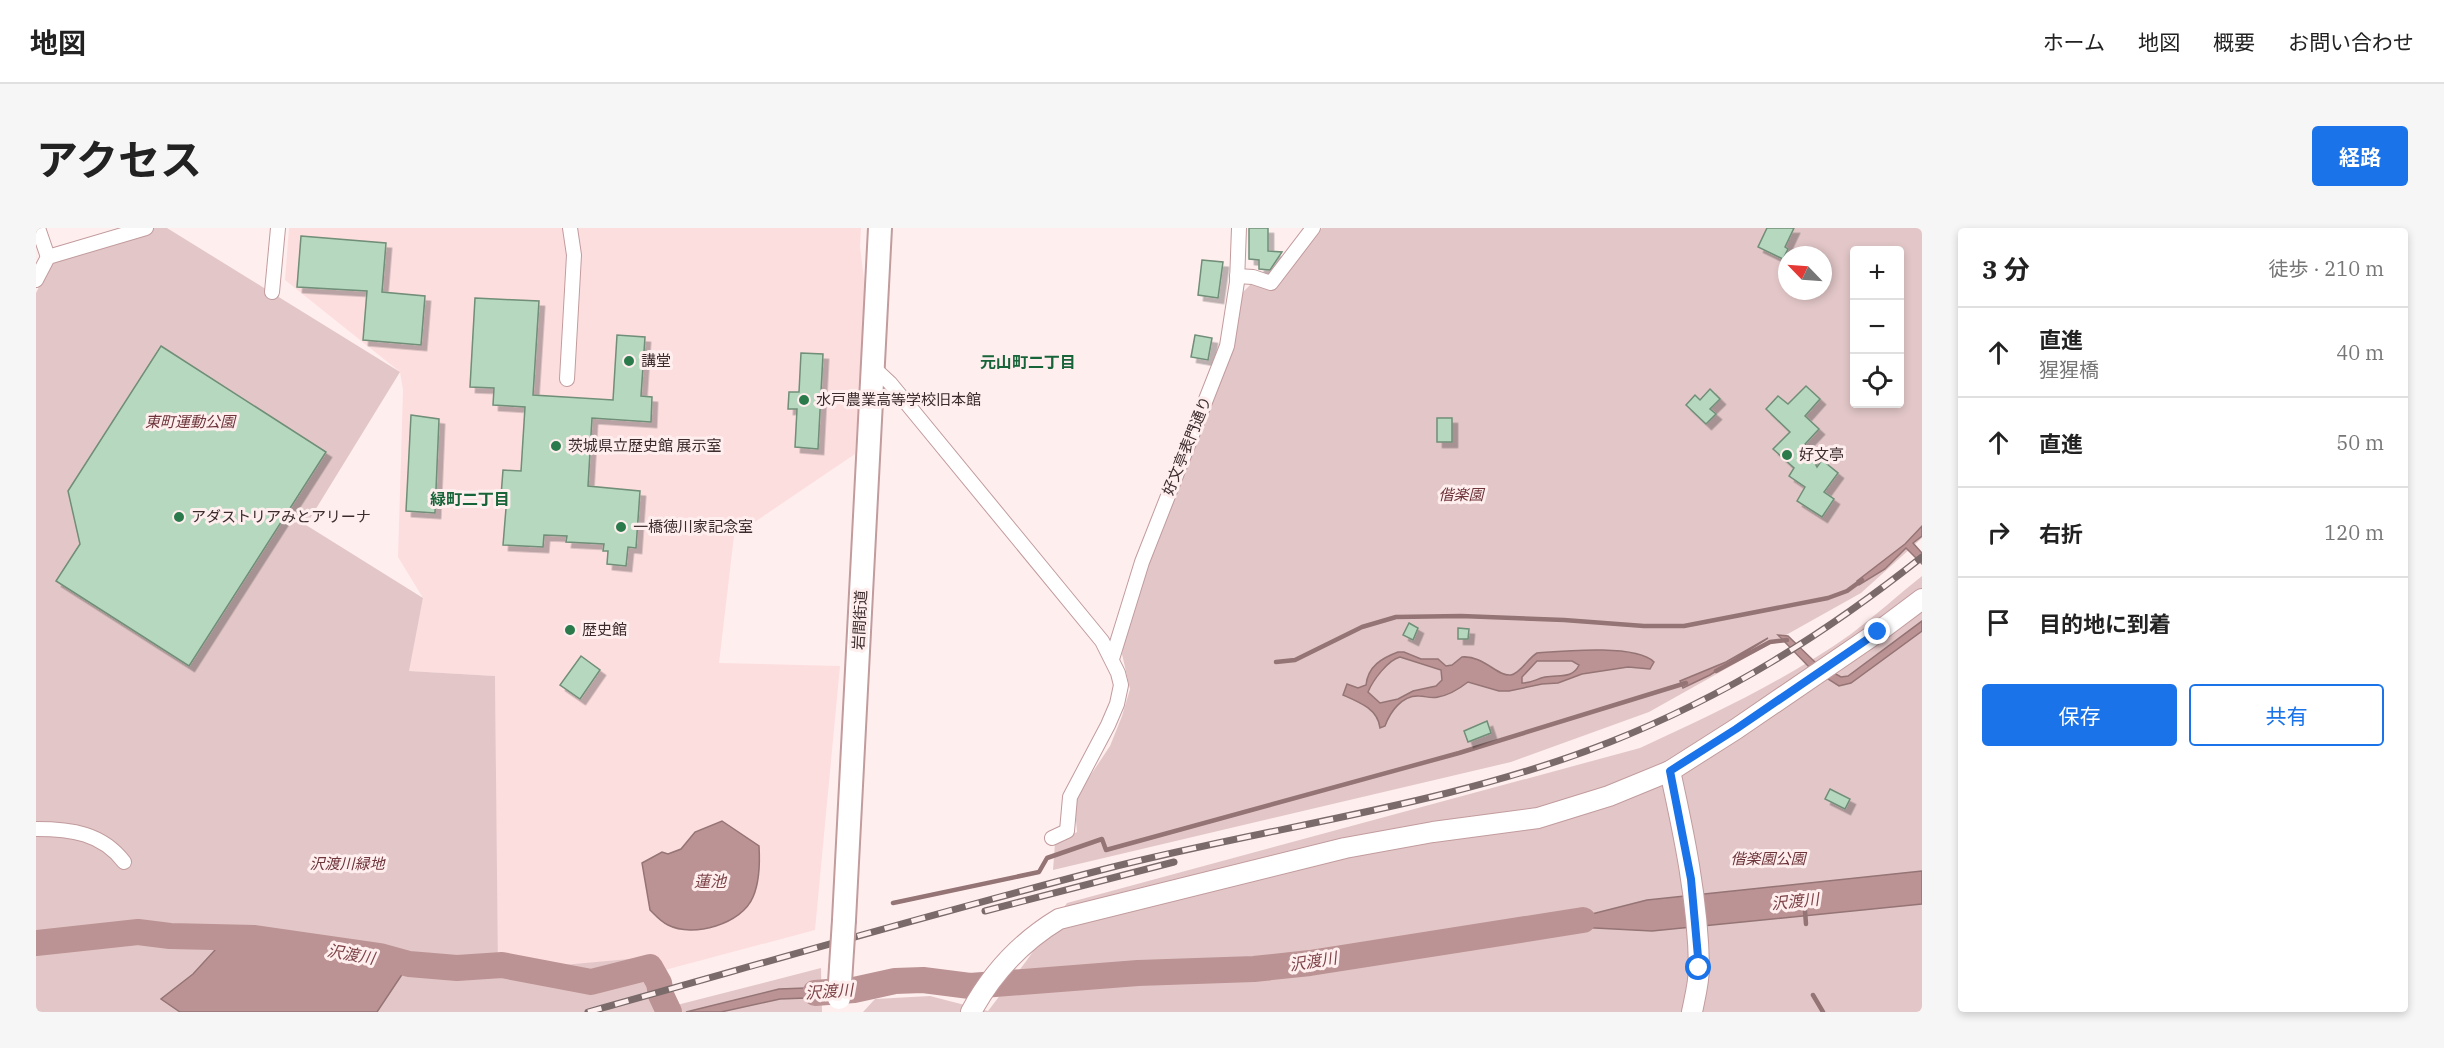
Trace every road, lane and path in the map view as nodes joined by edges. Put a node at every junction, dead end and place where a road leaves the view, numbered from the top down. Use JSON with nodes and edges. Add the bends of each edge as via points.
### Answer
{"nodes":[{"id":1,"x":38,"y":228,"type":"edge"},
{"id":2,"x":145,"y":228,"type":"edge"},
{"id":3,"x":278,"y":228,"type":"edge"},
{"id":4,"x":570,"y":228,"type":"edge"},
{"id":5,"x":880,"y":228,"type":"edge"},
{"id":6,"x":1239,"y":228,"type":"edge"},
{"id":7,"x":1313,"y":228,"type":"edge"},
{"id":8,"x":48,"y":257,"type":"junction"},
{"id":9,"x":1237,"y":276,"type":"junction"},
{"id":10,"x":36,"y":280,"type":"edge"},
{"id":11,"x":272,"y":292,"type":"dead end"},
{"id":12,"x":874,"y":368,"type":"junction"},
{"id":13,"x":567,"y":379,"type":"dead end"},
{"id":14,"x":1922,"y":599,"type":"edge"},
{"id":15,"x":1112,"y":659,"type":"junction"},
{"id":16,"x":1670,"y":771,"type":"junction"},
{"id":17,"x":36,"y":829,"type":"edge"},
{"id":18,"x":1052,"y":838,"type":"dead end"},
{"id":19,"x":124,"y":862,"type":"dead end"},
{"id":20,"x":839,"y":1005,"type":"edge"},
{"id":21,"x":971,"y":1012,"type":"edge"},
{"id":22,"x":1692,"y":1012,"type":"edge"}],
"edges":[{"from":1,"to":8,"type":"street"},
{"from":2,"to":8,"type":"street"},
{"from":3,"to":11,"type":"street"},
{"from":4,"to":13,"type":"street","via":[[574,255]]},
{"from":5,"to":12,"type":"main road","name":"岩間街道"},
{"from":6,"to":9,"type":"street","name":"好文亭表門通り"},
{"from":7,"to":9,"type":"street","via":[[1271,284]]},
{"from":8,"to":10,"type":"street"},
{"from":9,"to":15,"type":"street","name":"好文亭表門通り","via":[[1227,346],[1142,562]]},
{"from":12,"to":15,"type":"street","via":[[1095,632]]},
{"from":12,"to":20,"type":"main road","name":"岩間街道","bridge":true},
{"from":14,"to":16,"type":"street"},
{"from":15,"to":18,"type":"street","via":[[1121,685],[1117,704],[1070,797],[1067,831]]},
{"from":16,"to":21,"type":"street","via":[[1581,806],[1538,818],[1345,848],[1059,919],[1029,939],[1007,961]]},
{"from":16,"to":22,"type":"street","via":[[1691,879],[1697,943],[1699,968]]},
{"from":17,"to":19,"type":"street","via":[[57,829],[102,840]]}]}
